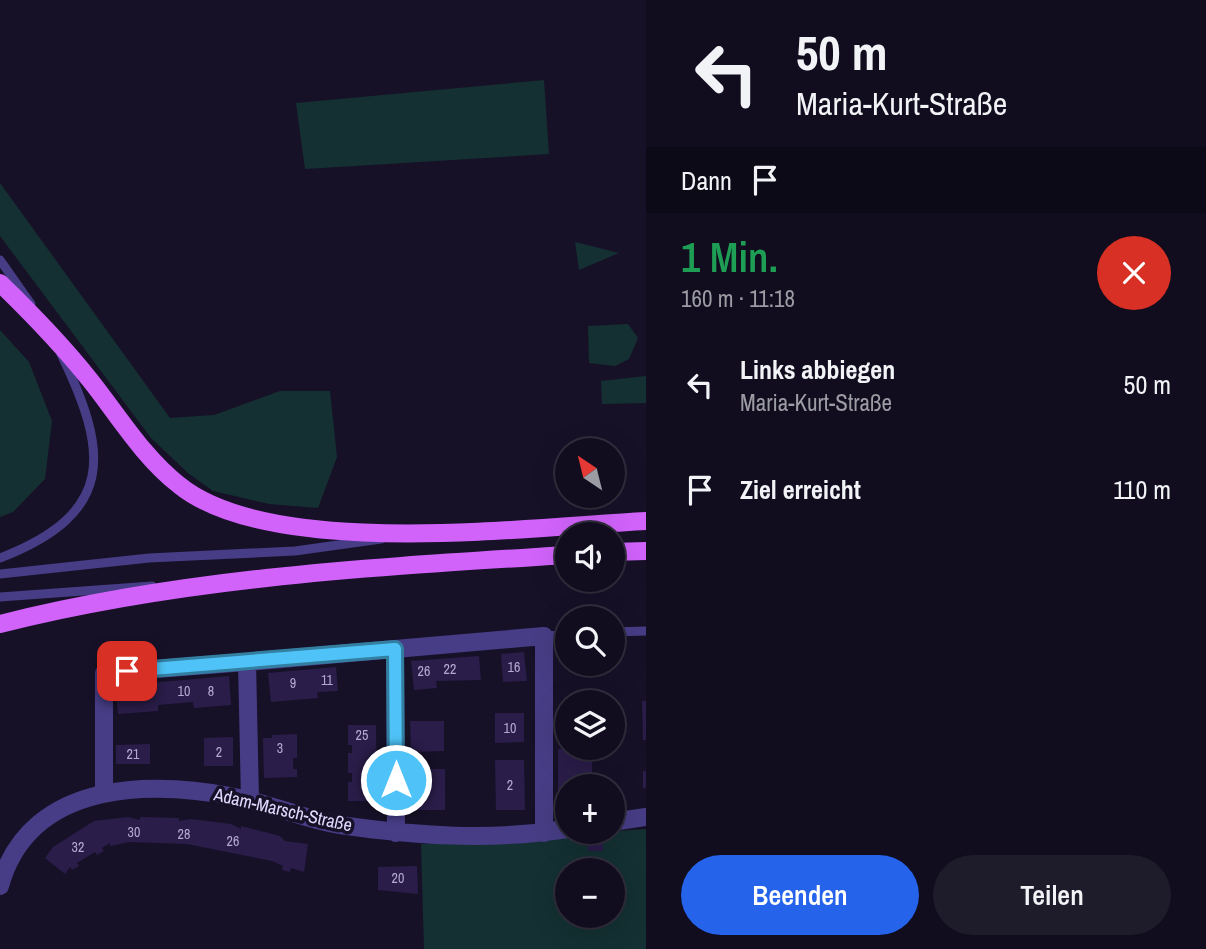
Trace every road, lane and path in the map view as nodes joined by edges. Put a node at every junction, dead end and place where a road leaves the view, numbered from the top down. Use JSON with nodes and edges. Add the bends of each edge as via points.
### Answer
{"nodes":[{"id":1,"x":0,"y":260,"type":"edge"},
{"id":2,"x":0,"y":283,"type":"edge"},
{"id":3,"x":50,"y":331,"type":"junction"},
{"id":4,"x":646,"y":521,"type":"edge"},
{"id":5,"x":442,"y":531,"type":"junction"},
{"id":6,"x":646,"y":551,"type":"edge"},
{"id":7,"x":625,"y":552,"type":"edge"},
{"id":8,"x":555,"y":556,"type":"edge"},
{"id":9,"x":0,"y":558,"type":"edge"},
{"id":10,"x":0,"y":574,"type":"edge"},
{"id":11,"x":214,"y":584,"type":"junction"},
{"id":12,"x":0,"y":597,"type":"edge"},
{"id":13,"x":0,"y":624,"type":"edge"},
{"id":14,"x":646,"y":631,"type":"edge"},
{"id":15,"x":625,"y":632,"type":"edge"},
{"id":16,"x":544,"y":636,"type":"junction"},
{"id":17,"x":555,"y":636,"type":"edge"},
{"id":18,"x":395,"y":649,"type":"junction"},
{"id":19,"x":247,"y":662,"type":"junction"},
{"id":20,"x":104,"y":792,"type":"junction"},
{"id":21,"x":250,"y":800,"type":"junction"},
{"id":22,"x":646,"y":817,"type":"edge"},
{"id":23,"x":625,"y":820,"type":"edge"},
{"id":24,"x":555,"y":831,"type":"edge"},
{"id":25,"x":396,"y":833,"type":"junction"},
{"id":26,"x":544,"y":833,"type":"junction"},
{"id":27,"x":0,"y":886,"type":"edge"}],
"edges":[{"from":1,"to":3,"type":"lane"},
{"from":2,"to":3,"type":"main road"},
{"from":3,"to":5,"type":"main road","via":[[153,461],[210,506],[259,522],[310,529]]},
{"from":3,"to":9,"type":"lane","via":[[95,442],[93,477],[78,508],[56,531]]},
{"from":4,"to":5,"type":"main road"},
{"from":5,"to":10,"type":"lane","via":[[295,551],[149,558]]},
{"from":6,"to":7,"type":"main road"},
{"from":8,"to":11,"type":"main road"},
{"from":11,"to":12,"type":"lane"},
{"from":11,"to":13,"type":"main road","via":[[95,602]]},
{"from":14,"to":15,"type":"lane"},
{"from":16,"to":17,"type":"lane"},
{"from":16,"to":18,"type":"street"},
{"from":16,"to":26,"type":"street"},
{"from":18,"to":19,"type":"street"},
{"from":18,"to":25,"type":"street"},
{"from":19,"to":20,"type":"street","via":[[104,673]]},
{"from":19,"to":21,"type":"street"},
{"from":20,"to":21,"type":"street","name":"Adam-Marsch-Straße","via":[[160,789]]},
{"from":20,"to":27,"type":"street","name":"Adam-Marsch-Straße","via":[[57,812],[36,828],[17,849]]},
{"from":21,"to":25,"type":"street","name":"Adam-Marsch-Straße","via":[[324,823]]},
{"from":22,"to":23,"type":"street"},
{"from":24,"to":26,"type":"street","name":"Adam-Marsch-Straße"},
{"from":25,"to":26,"type":"street","name":"Adam-Marsch-Straße","via":[[499,838]]}]}
